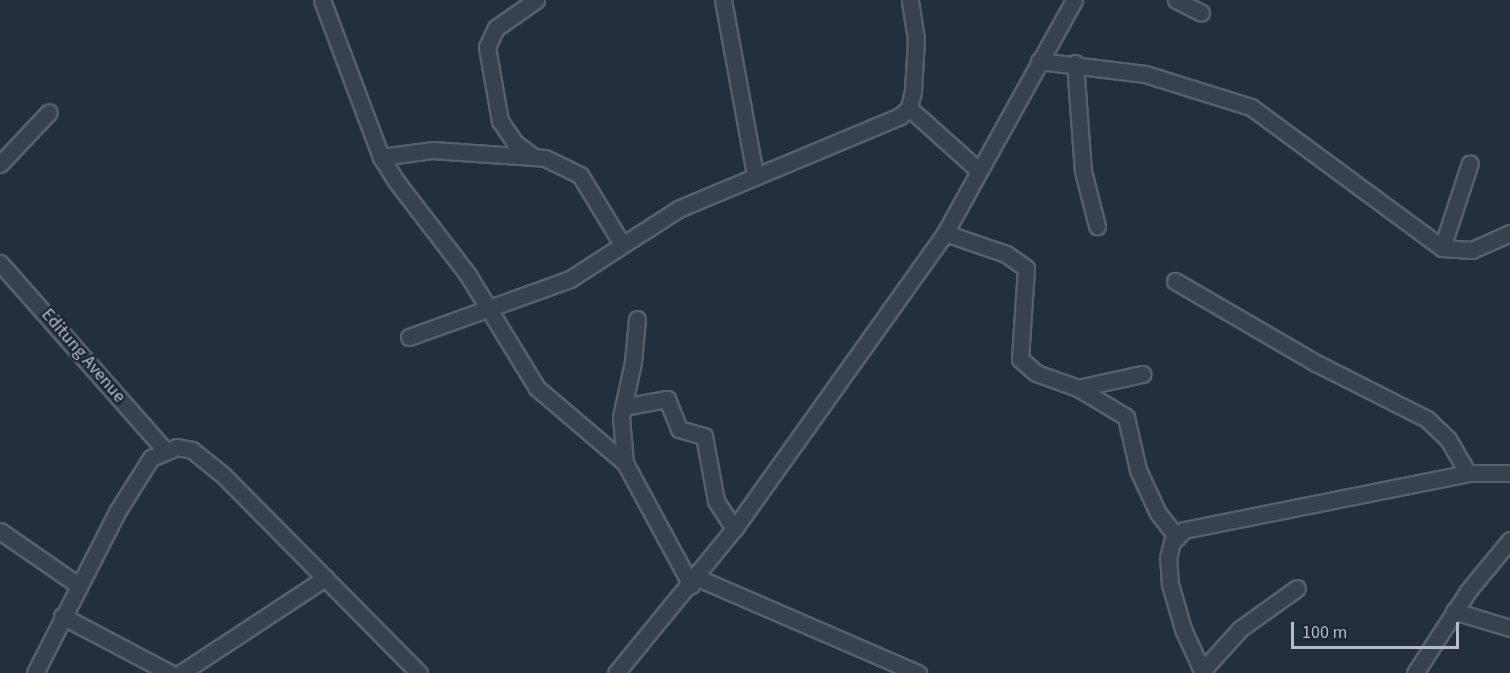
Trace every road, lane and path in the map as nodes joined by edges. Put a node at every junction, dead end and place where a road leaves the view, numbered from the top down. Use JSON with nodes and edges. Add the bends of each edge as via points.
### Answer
{"nodes":[{"id":1,"x":322,"y":0,"type":"edge"},
{"id":2,"x":536,"y":0,"type":"edge"},
{"id":3,"x":723,"y":0,"type":"edge"},
{"id":4,"x":910,"y":0,"type":"edge"},
{"id":5,"x":1074,"y":0,"type":"edge"},
{"id":6,"x":1176,"y":0,"type":"edge"},
{"id":7,"x":1201,"y":13,"type":"dead end"},
{"id":8,"x":1039,"y":61,"type":"junction"},
{"id":9,"x":1075,"y":63,"type":"junction"},
{"id":10,"x":909,"y":108,"type":"junction"},
{"id":11,"x":49,"y":112,"type":"dead end"},
{"id":12,"x":530,"y":154,"type":"junction"},
{"id":13,"x":381,"y":157,"type":"junction"},
{"id":14,"x":1470,"y":163,"type":"dead end"},
{"id":15,"x":0,"y":164,"type":"edge"},
{"id":16,"x":978,"y":170,"type":"junction"},
{"id":17,"x":755,"y":174,"type":"junction"},
{"id":18,"x":1097,"y":226,"type":"dead end"},
{"id":19,"x":945,"y":233,"type":"junction"},
{"id":20,"x":1510,"y":233,"type":"edge"},
{"id":21,"x":622,"y":244,"type":"junction"},
{"id":22,"x":1442,"y":248,"type":"junction"},
{"id":23,"x":2,"y":270,"type":"edge"},
{"id":24,"x":1175,"y":281,"type":"dead end"},
{"id":25,"x":486,"y":308,"type":"junction"},
{"id":26,"x":637,"y":319,"type":"dead end"},
{"id":27,"x":409,"y":337,"type":"dead end"},
{"id":28,"x":1142,"y":374,"type":"dead end"},
{"id":29,"x":1078,"y":388,"type":"junction"},
{"id":30,"x":622,"y":407,"type":"junction"},
{"id":31,"x":164,"y":449,"type":"junction"},
{"id":32,"x":625,"y":463,"type":"junction"},
{"id":33,"x":1468,"y":473,"type":"junction"},
{"id":34,"x":1510,"y":473,"type":"edge"},
{"id":35,"x":734,"y":529,"type":"junction"},
{"id":36,"x":0,"y":531,"type":"edge"},
{"id":37,"x":1177,"y":537,"type":"junction"},
{"id":38,"x":1510,"y":540,"type":"edge"},
{"id":39,"x":325,"y":578,"type":"junction"},
{"id":40,"x":694,"y":581,"type":"junction"},
{"id":41,"x":78,"y":585,"type":"junction"},
{"id":42,"x":1297,"y":588,"type":"dead end"},
{"id":43,"x":1454,"y":610,"type":"junction"},
{"id":44,"x":62,"y":616,"type":"junction"},
{"id":45,"x":1510,"y":628,"type":"edge"},
{"id":46,"x":1203,"y":672,"type":"edge"},
{"id":47,"x":35,"y":673,"type":"edge"},
{"id":48,"x":170,"y":673,"type":"edge"},
{"id":49,"x":181,"y":673,"type":"edge"},
{"id":50,"x":418,"y":673,"type":"edge"},
{"id":51,"x":616,"y":673,"type":"edge"},
{"id":52,"x":918,"y":673,"type":"edge"},
{"id":53,"x":1415,"y":673,"type":"edge"}],
"edges":[{"from":1,"to":13,"type":"street"},
{"from":2,"to":12,"type":"street","via":[[496,28],[487,47],[500,121],[515,143]]},
{"from":3,"to":17,"type":"street"},
{"from":4,"to":10,"type":"street","via":[[916,39]]},
{"from":5,"to":8,"type":"street"},
{"from":6,"to":7,"type":"street"},
{"from":8,"to":9,"type":"street"},
{"from":8,"to":16,"type":"street"},
{"from":9,"to":18,"type":"street","via":[[1083,171]]},
{"from":9,"to":22,"type":"street","via":[[1145,74],[1251,107]]},
{"from":10,"to":16,"type":"street"},
{"from":10,"to":17,"type":"street","via":[[900,116]]},
{"from":11,"to":15,"type":"street"},
{"from":12,"to":13,"type":"street","via":[[432,150]]},
{"from":12,"to":21,"type":"street","via":[[580,175]]},
{"from":13,"to":25,"type":"street","via":[[468,274]]},
{"from":14,"to":22,"type":"street"},
{"from":16,"to":19,"type":"street"},
{"from":17,"to":21,"type":"street","via":[[678,209]]},
{"from":19,"to":29,"type":"street","via":[[1006,254],[1026,268],[1020,359],[1036,373]]},
{"from":19,"to":35,"type":"street"},
{"from":20,"to":22,"type":"street","via":[[1472,250]]},
{"from":21,"to":25,"type":"street","via":[[570,279]]},
{"from":23,"to":31,"type":"street","name":"Editung Avenue"},
{"from":24,"to":33,"type":"street","via":[[1316,363],[1427,419],[1448,439]]},
{"from":25,"to":27,"type":"street"},
{"from":25,"to":32,"type":"street","via":[[537,388]]},
{"from":26,"to":30,"type":"street","via":[[633,362]]},
{"from":28,"to":29,"type":"street"},
{"from":29,"to":37,"type":"street","via":[[1126,417],[1138,470],[1158,513]]},
{"from":30,"to":32,"type":"street"},
{"from":30,"to":35,"type":"street","via":[[667,399],[679,429],[704,436],[716,501]]},
{"from":31,"to":39,"type":"street","via":[[177,447],[200,456]]},
{"from":31,"to":41,"type":"street","via":[[151,458]]},
{"from":32,"to":40,"type":"street"},
{"from":33,"to":34,"type":"street"},
{"from":33,"to":37,"type":"street","via":[[1204,524],[1184,530]]},
{"from":35,"to":40,"type":"street"},
{"from":36,"to":41,"type":"street"},
{"from":37,"to":46,"type":"street","via":[[1168,558],[1170,584],[1183,629]]},
{"from":38,"to":43,"type":"street"},
{"from":39,"to":49,"type":"street"},
{"from":39,"to":50,"type":"street"},
{"from":40,"to":51,"type":"street"},
{"from":40,"to":52,"type":"street"},
{"from":41,"to":44,"type":"street"},
{"from":42,"to":46,"type":"street","via":[[1240,629]]},
{"from":43,"to":45,"type":"street"},
{"from":43,"to":53,"type":"street"},
{"from":44,"to":47,"type":"street"},
{"from":44,"to":48,"type":"street"}]}
